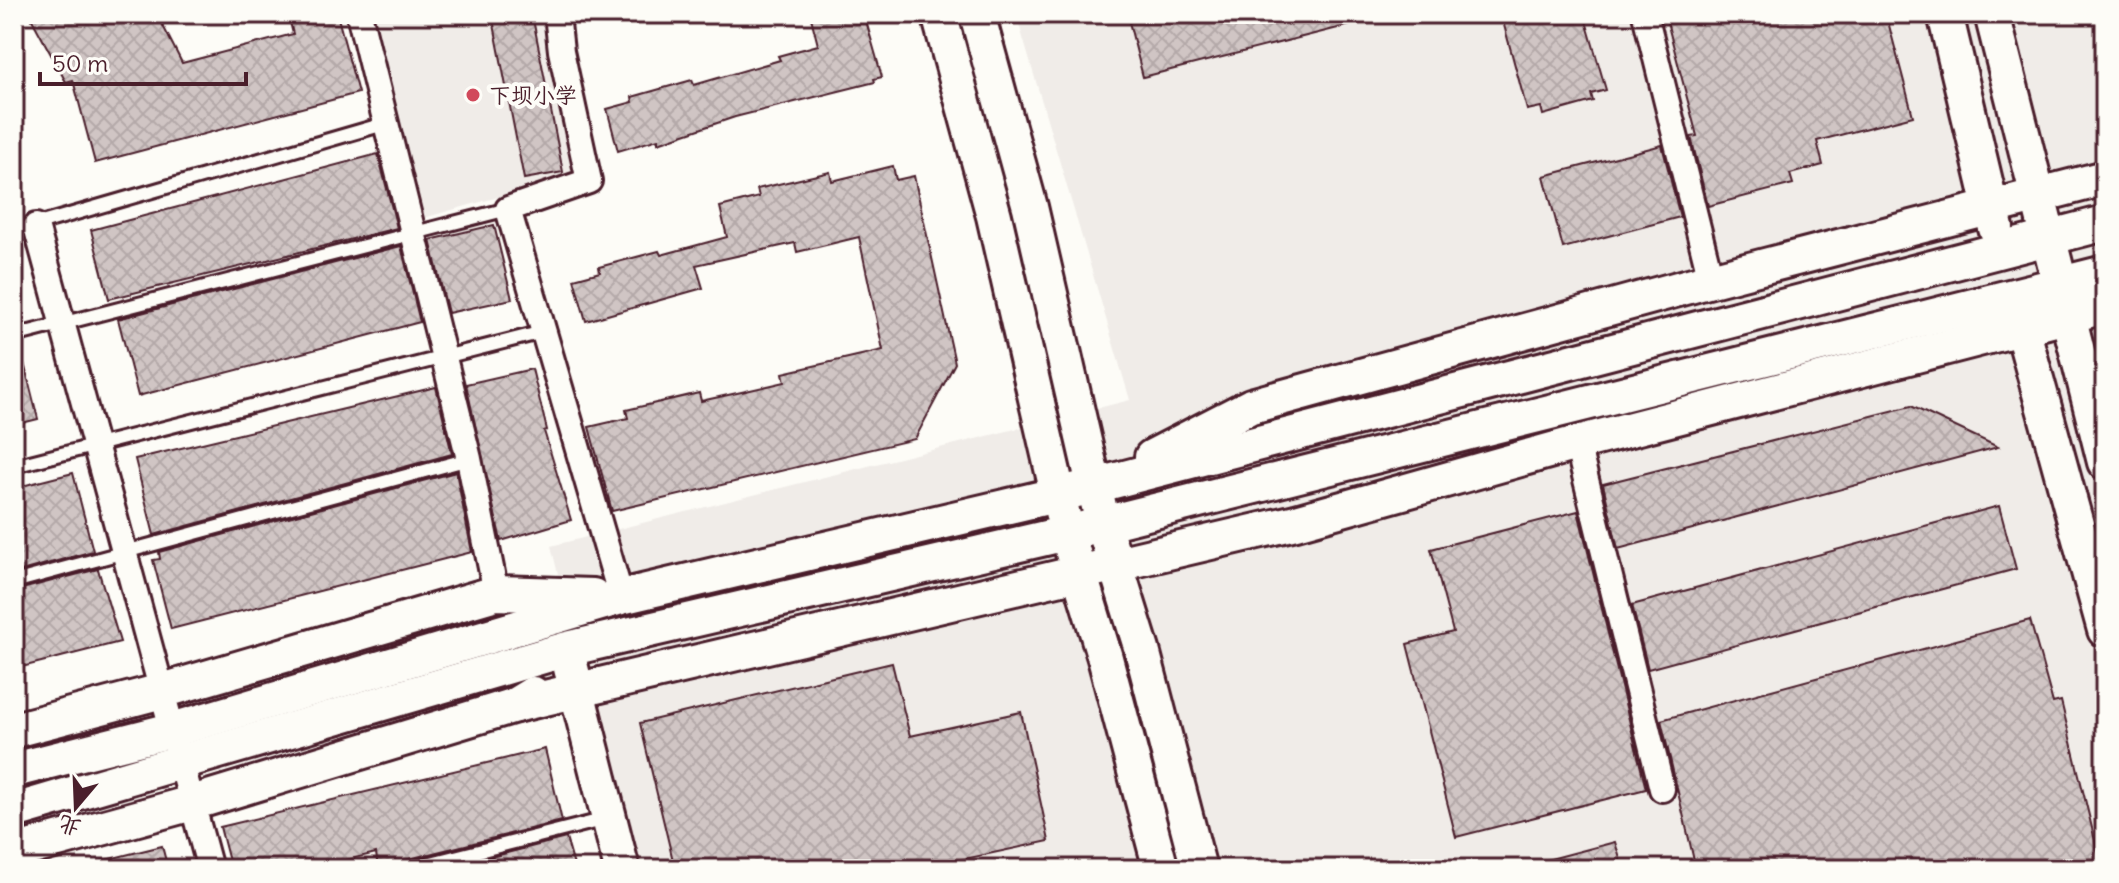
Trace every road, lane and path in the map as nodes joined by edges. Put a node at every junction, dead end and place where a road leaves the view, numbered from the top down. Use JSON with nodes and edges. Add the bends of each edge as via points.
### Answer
{"nodes":[{"id":1,"x":359,"y":14,"type":"edge"},
{"id":2,"x":557,"y":14,"type":"edge"},
{"id":3,"x":939,"y":14,"type":"edge"},
{"id":4,"x":977,"y":14,"type":"edge"},
{"id":5,"x":1645,"y":14,"type":"edge"},
{"id":6,"x":1945,"y":14,"type":"edge"},
{"id":7,"x":1992,"y":14,"type":"edge"},
{"id":8,"x":384,"y":124,"type":"junction"},
{"id":9,"x":2105,"y":178,"type":"edge"},
{"id":10,"x":2039,"y":195,"type":"junction"},
{"id":11,"x":1991,"y":208,"type":"junction"},
{"id":12,"x":508,"y":209,"type":"junction"},
{"id":13,"x":2105,"y":223,"type":"edge"},
{"id":14,"x":25,"y":228,"type":"edge"},
{"id":15,"x":411,"y":234,"type":"junction"},
{"id":16,"x":2049,"y":237,"type":"junction"},
{"id":17,"x":2002,"y":251,"type":"junction"},
{"id":18,"x":2105,"y":273,"type":"edge"},
{"id":19,"x":1711,"y":280,"type":"junction"},
{"id":20,"x":2064,"y":300,"type":"junction"},
{"id":21,"x":2105,"y":306,"type":"edge"},
{"id":22,"x":2018,"y":312,"type":"junction"},
{"id":23,"x":63,"y":324,"type":"junction"},
{"id":24,"x":543,"y":332,"type":"junction"},
{"id":25,"x":14,"y":336,"type":"edge"},
{"id":26,"x":443,"y":358,"type":"junction"},
{"id":27,"x":1577,"y":443,"type":"junction"},
{"id":28,"x":96,"y":446,"type":"junction"},
{"id":29,"x":469,"y":459,"type":"junction"},
{"id":30,"x":2105,"y":462,"type":"edge"},
{"id":31,"x":14,"y":466,"type":"edge"},
{"id":32,"x":1094,"y":486,"type":"junction"},
{"id":33,"x":1058,"y":495,"type":"junction"},
{"id":34,"x":1103,"y":524,"type":"junction"},
{"id":35,"x":1067,"y":533,"type":"junction"},
{"id":36,"x":124,"y":552,"type":"junction"},
{"id":37,"x":1115,"y":565,"type":"junction"},
{"id":38,"x":1079,"y":573,"type":"junction"},
{"id":39,"x":14,"y":582,"type":"edge"},
{"id":40,"x":496,"y":593,"type":"junction"},
{"id":41,"x":621,"y":597,"type":"junction"},
{"id":42,"x":2105,"y":630,"type":"edge"},
{"id":43,"x":572,"y":670,"type":"junction"},
{"id":44,"x":162,"y":691,"type":"junction"},
{"id":45,"x":14,"y":730,"type":"edge"},
{"id":46,"x":172,"y":730,"type":"junction"},
{"id":47,"x":181,"y":764,"type":"junction"},
{"id":48,"x":14,"y":770,"type":"edge"},
{"id":49,"x":1662,"y":789,"type":"dead end"},
{"id":50,"x":192,"y":803,"type":"junction"},
{"id":51,"x":14,"y":811,"type":"edge"},
{"id":52,"x":610,"y":818,"type":"junction"},
{"id":53,"x":14,"y":852,"type":"edge"},
{"id":54,"x":210,"y":869,"type":"edge"},
{"id":55,"x":407,"y":869,"type":"edge"},
{"id":56,"x":622,"y":869,"type":"edge"},
{"id":57,"x":1161,"y":869,"type":"edge"},
{"id":58,"x":1199,"y":869,"type":"edge"}],
"edges":[{"from":1,"to":8,"type":"street"},
{"from":2,"to":12,"type":"street","via":[[589,181]]},
{"from":3,"to":33,"type":"street","via":[[994,216]]},
{"from":4,"to":32,"type":"street","via":[[1030,207]]},
{"from":5,"to":19,"type":"street"},
{"from":6,"to":11,"type":"street"},
{"from":7,"to":10,"type":"street"},
{"from":8,"to":14,"type":"lane"},
{"from":8,"to":15,"type":"street"},
{"from":9,"to":10,"type":"street"},
{"from":10,"to":11,"type":"street"},
{"from":10,"to":16,"type":"street"},
{"from":11,"to":17,"type":"street"},
{"from":11,"to":19,"type":"street"},
{"from":12,"to":15,"type":"lane"},
{"from":12,"to":24,"type":"street"},
{"from":13,"to":16,"type":"street"},
{"from":14,"to":23,"type":"street"},
{"from":15,"to":23,"type":"lane"},
{"from":15,"to":26,"type":"street"},
{"from":16,"to":17,"type":"street"},
{"from":16,"to":20,"type":"street"},
{"from":17,"to":22,"type":"street"},
{"from":17,"to":32,"type":"street"},
{"from":18,"to":20,"type":"street"},
{"from":19,"to":32,"type":"street","via":[[1251,406]]},
{"from":20,"to":21,"type":"street"},
{"from":20,"to":22,"type":"street"},
{"from":20,"to":30,"type":"street"},
{"from":22,"to":27,"type":"street"},
{"from":22,"to":34,"type":"street"},
{"from":22,"to":42,"type":"street"},
{"from":23,"to":25,"type":"lane"},
{"from":23,"to":28,"type":"street"},
{"from":24,"to":26,"type":"lane"},
{"from":24,"to":41,"type":"street"},
{"from":26,"to":28,"type":"lane"},
{"from":26,"to":29,"type":"street"},
{"from":27,"to":37,"type":"street","via":[[1296,522]]},
{"from":27,"to":49,"type":"street"},
{"from":28,"to":31,"type":"lane"},
{"from":28,"to":36,"type":"street"},
{"from":29,"to":36,"type":"lane"},
{"from":29,"to":40,"type":"street"},
{"from":32,"to":33,"type":"street"},
{"from":32,"to":34,"type":"street"},
{"from":33,"to":35,"type":"street"},
{"from":33,"to":41,"type":"street"},
{"from":34,"to":35,"type":"street"},
{"from":34,"to":37,"type":"street"},
{"from":35,"to":38,"type":"street"},
{"from":35,"to":43,"type":"street","via":[[631,635]]},
{"from":36,"to":39,"type":"lane"},
{"from":36,"to":44,"type":"street"},
{"from":37,"to":38,"type":"street"},
{"from":37,"to":58,"type":"street"},
{"from":38,"to":43,"type":"street"},
{"from":38,"to":57,"type":"street"},
{"from":40,"to":41,"type":"street"},
{"from":40,"to":44,"type":"street"},
{"from":41,"to":46,"type":"street"},
{"from":43,"to":47,"type":"street"},
{"from":43,"to":50,"type":"street","via":[[515,705]]},
{"from":43,"to":52,"type":"street"},
{"from":44,"to":45,"type":"street"},
{"from":44,"to":46,"type":"street"},
{"from":46,"to":47,"type":"street"},
{"from":46,"to":48,"type":"street"},
{"from":47,"to":50,"type":"street"},
{"from":47,"to":51,"type":"street"},
{"from":50,"to":53,"type":"street"},
{"from":50,"to":54,"type":"street"},
{"from":52,"to":55,"type":"lane"},
{"from":52,"to":56,"type":"street"}]}
